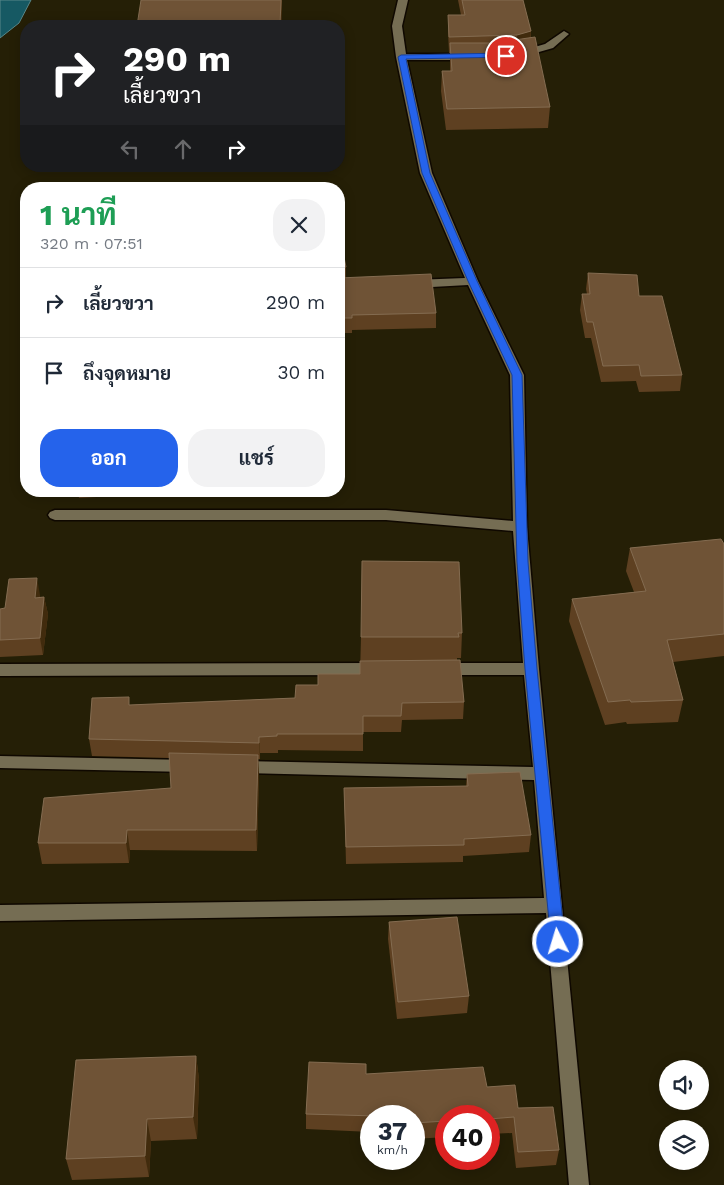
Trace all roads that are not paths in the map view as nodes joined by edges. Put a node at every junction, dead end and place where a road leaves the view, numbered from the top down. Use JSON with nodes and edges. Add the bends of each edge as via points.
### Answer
{"nodes":[{"id":1,"x":403,"y":0,"type":"edge"},
{"id":2,"x":564,"y":34,"type":"dead end"},
{"id":3,"x":506,"y":56,"type":"edge"},
{"id":4,"x":401,"y":57,"type":"junction"},
{"id":5,"x":478,"y":57,"type":"edge"},
{"id":6,"x":472,"y":281,"type":"junction"},
{"id":7,"x":406,"y":284,"type":"edge"},
{"id":8,"x":55,"y":515,"type":"dead end"},
{"id":9,"x":520,"y":527,"type":"junction"},
{"id":10,"x":393,"y":669,"type":"edge"},
{"id":11,"x":422,"y":669,"type":"edge"},
{"id":12,"x":531,"y":669,"type":"junction"},
{"id":13,"x":0,"y":670,"type":"edge"},
{"id":14,"x":0,"y":762,"type":"edge"},
{"id":15,"x":207,"y":766,"type":"edge"},
{"id":16,"x":227,"y":767,"type":"edge"},
{"id":17,"x":542,"y":774,"type":"junction"},
{"id":18,"x":554,"y":905,"type":"junction"},
{"id":19,"x":0,"y":912,"type":"edge"},
{"id":20,"x":579,"y":1185,"type":"edge"}],
"edges":[{"from":1,"to":4,"type":"street","via":[[397,26]]},
{"from":2,"to":3,"type":"street","via":[[550,46]]},
{"from":4,"to":5,"type":"street"},
{"from":4,"to":6,"type":"street","via":[[426,173]]},
{"from":6,"to":7,"type":"street"},
{"from":6,"to":9,"type":"street","via":[[517,375]]},
{"from":8,"to":9,"type":"street","via":[[386,515]]},
{"from":9,"to":12,"type":"street"},
{"from":10,"to":13,"type":"street"},
{"from":11,"to":12,"type":"street"},
{"from":12,"to":17,"type":"street"},
{"from":14,"to":15,"type":"street"},
{"from":16,"to":17,"type":"street"},
{"from":17,"to":18,"type":"street"},
{"from":18,"to":19,"type":"street"},
{"from":18,"to":20,"type":"street"}]}
